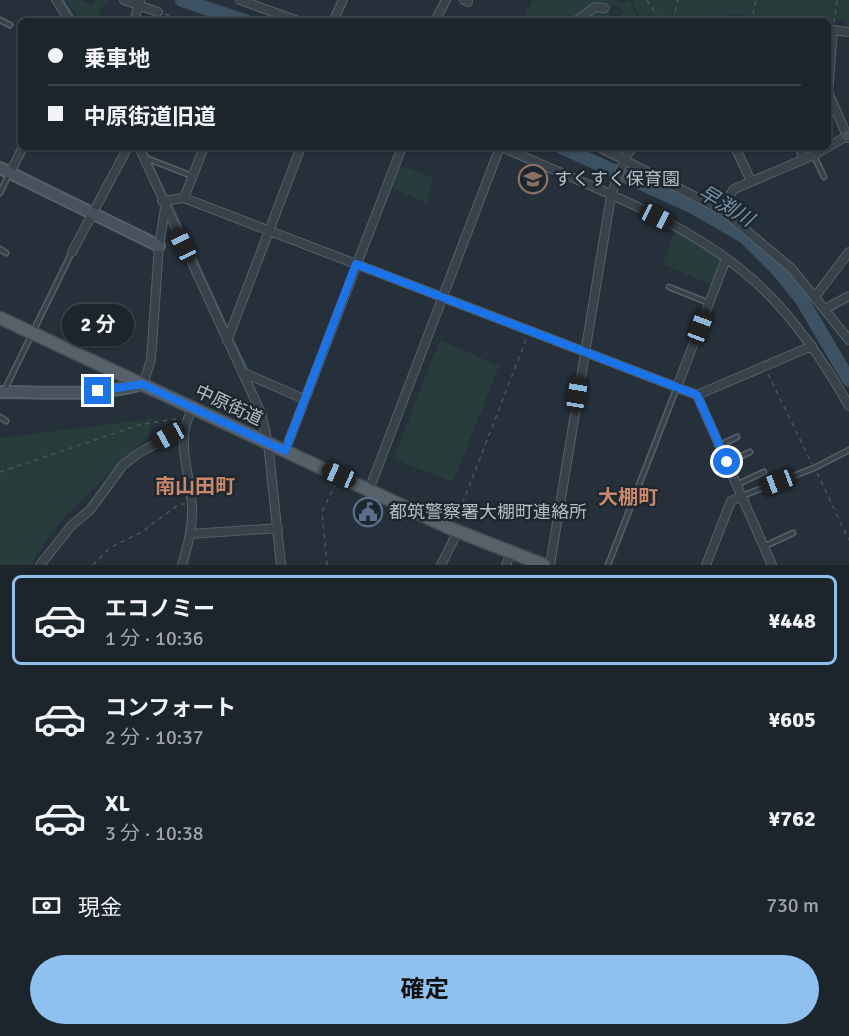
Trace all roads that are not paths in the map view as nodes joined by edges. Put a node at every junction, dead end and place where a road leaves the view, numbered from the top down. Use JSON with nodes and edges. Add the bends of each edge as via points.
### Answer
{"nodes":[{"id":1,"x":56,"y":0,"type":"edge"},
{"id":2,"x":124,"y":0,"type":"edge"},
{"id":3,"x":240,"y":0,"type":"edge"},
{"id":4,"x":343,"y":0,"type":"edge"},
{"id":5,"x":446,"y":0,"type":"edge"},
{"id":6,"x":139,"y":2,"type":"edge"},
{"id":7,"x":604,"y":8,"type":"dead end"},
{"id":8,"x":158,"y":12,"type":"road end"},
{"id":9,"x":68,"y":18,"type":"edge"},
{"id":10,"x":135,"y":18,"type":"edge"},
{"id":11,"x":290,"y":18,"type":"edge"},
{"id":12,"x":334,"y":18,"type":"edge"},
{"id":13,"x":437,"y":18,"type":"edge"},
{"id":14,"x":580,"y":18,"type":"edge"},
{"id":15,"x":0,"y":20,"type":"edge"},
{"id":16,"x":10,"y":25,"type":"dead end"},
{"id":17,"x":831,"y":30,"type":"edge"},
{"id":18,"x":849,"y":32,"type":"edge"},
{"id":19,"x":831,"y":99,"type":"edge"},
{"id":20,"x":848,"y":137,"type":"edge"},
{"id":21,"x":831,"y":146,"type":"edge"},
{"id":22,"x":21,"y":150,"type":"edge"},
{"id":23,"x":126,"y":150,"type":"edge"},
{"id":24,"x":141,"y":150,"type":"edge"},
{"id":25,"x":203,"y":150,"type":"edge"},
{"id":26,"x":300,"y":150,"type":"edge"},
{"id":27,"x":401,"y":150,"type":"edge"},
{"id":28,"x":500,"y":150,"type":"edge"},
{"id":29,"x":508,"y":150,"type":"edge"},
{"id":30,"x":605,"y":150,"type":"edge"},
{"id":31,"x":631,"y":150,"type":"edge"},
{"id":32,"x":736,"y":150,"type":"edge"},
{"id":33,"x":801,"y":150,"type":"edge"},
{"id":34,"x":823,"y":150,"type":"edge"},
{"id":35,"x":814,"y":155,"type":"junction"},
{"id":36,"x":145,"y":157,"type":"junction"},
{"id":37,"x":624,"y":159,"type":"junction"},
{"id":38,"x":804,"y":159,"type":"junction"},
{"id":39,"x":5,"y":170,"type":"edge"},
{"id":40,"x":192,"y":176,"type":"junction"},
{"id":41,"x":824,"y":177,"type":"dead end"},
{"id":42,"x":751,"y":181,"type":"junction"},
{"id":43,"x":0,"y":193,"type":"edge"},
{"id":44,"x":611,"y":196,"type":"junction"},
{"id":45,"x":184,"y":198,"type":"junction"},
{"id":46,"x":164,"y":203,"type":"junction"},
{"id":47,"x":721,"y":209,"type":"junction"},
{"id":48,"x":92,"y":213,"type":"junction"},
{"id":49,"x":268,"y":231,"type":"junction"},
{"id":50,"x":159,"y":246,"type":"junction"},
{"id":51,"x":0,"y":249,"type":"edge"},
{"id":52,"x":72,"y":252,"type":"joint"},
{"id":53,"x":849,"y":252,"type":"edge"},
{"id":54,"x":6,"y":253,"type":"dead end"},
{"id":55,"x":726,"y":259,"type":"junction"},
{"id":56,"x":356,"y":264,"type":"junction"},
{"id":57,"x":669,"y":286,"type":"dead end"},
{"id":58,"x":442,"y":296,"type":"junction"},
{"id":59,"x":849,"y":296,"type":"edge"},
{"id":60,"x":815,"y":297,"type":"junction"},
{"id":61,"x":709,"y":303,"type":"junction"},
{"id":62,"x":825,"y":309,"type":"junction"},
{"id":63,"x":0,"y":318,"type":"edge"},
{"id":64,"x":31,"y":333,"type":"junction"},
{"id":65,"x":228,"y":340,"type":"junction"},
{"id":66,"x":849,"y":340,"type":"edge"},
{"id":67,"x":812,"y":346,"type":"junction"},
{"id":68,"x":584,"y":352,"type":"junction"},
{"id":69,"x":242,"y":372,"type":"junction"},
{"id":70,"x":142,"y":384,"type":"junction"},
{"id":71,"x":677,"y":387,"type":"junction"},
{"id":72,"x":2,"y":392,"type":"edge"},
{"id":73,"x":697,"y":395,"type":"junction"},
{"id":74,"x":304,"y":399,"type":"junction"},
{"id":75,"x":849,"y":406,"type":"edge"},
{"id":76,"x":191,"y":412,"type":"junction"},
{"id":77,"x":0,"y":417,"type":"edge"},
{"id":78,"x":6,"y":421,"type":"dead end"},
{"id":79,"x":184,"y":428,"type":"junction"},
{"id":80,"x":737,"y":437,"type":"dead end"},
{"id":81,"x":268,"y":443,"type":"junction"},
{"id":82,"x":719,"y":445,"type":"junction"},
{"id":83,"x":849,"y":450,"type":"edge"},
{"id":84,"x":285,"y":451,"type":"junction"},
{"id":85,"x":750,"y":452,"type":"dead end"},
{"id":86,"x":727,"y":462,"type":"junction"},
{"id":87,"x":764,"y":472,"type":"dead end"},
{"id":88,"x":737,"y":484,"type":"junction"},
{"id":89,"x":369,"y":490,"type":"junction"},
{"id":90,"x":742,"y":496,"type":"junction"},
{"id":91,"x":278,"y":528,"type":"junction"},
{"id":92,"x":455,"y":530,"type":"junction"},
{"id":93,"x":191,"y":534,"type":"junction"},
{"id":94,"x":793,"y":534,"type":"dead end"},
{"id":95,"x":764,"y":546,"type":"junction"},
{"id":96,"x":511,"y":553,"type":"junction"},
{"id":97,"x":40,"y":565,"type":"edge"},
{"id":98,"x":182,"y":565,"type":"edge"},
{"id":99,"x":281,"y":565,"type":"edge"},
{"id":100,"x":441,"y":565,"type":"edge"},
{"id":101,"x":506,"y":565,"type":"edge"},
{"id":102,"x":544,"y":565,"type":"edge"},
{"id":103,"x":550,"y":565,"type":"edge"},
{"id":104,"x":608,"y":565,"type":"edge"},
{"id":105,"x":706,"y":565,"type":"edge"},
{"id":106,"x":772,"y":565,"type":"edge"}],
"edges":[{"from":1,"to":9,"type":"street"},
{"from":2,"to":6,"type":"street"},
{"from":3,"to":11,"type":"street"},
{"from":4,"to":12,"type":"street"},
{"from":5,"to":13,"type":"street"},
{"from":6,"to":8,"type":"street"},
{"from":6,"to":10,"type":"street"},
{"from":7,"to":14,"type":"street","via":[[595,7]]},
{"from":15,"to":16,"type":"lane"},
{"from":17,"to":18,"type":"street"},
{"from":19,"to":20,"type":"street"},
{"from":20,"to":21,"type":"street"},
{"from":22,"to":39,"type":"street"},
{"from":23,"to":48,"type":"street"},
{"from":24,"to":36,"type":"street"},
{"from":25,"to":40,"type":"street"},
{"from":26,"to":49,"type":"street"},
{"from":27,"to":56,"type":"street"},
{"from":28,"to":58,"type":"street"},
{"from":29,"to":44,"type":"street"},
{"from":30,"to":37,"type":"street"},
{"from":31,"to":37,"type":"street"},
{"from":32,"to":42,"type":"street"},
{"from":33,"to":38,"type":"street"},
{"from":34,"to":35,"type":"street"},
{"from":35,"to":38,"type":"street"},
{"from":35,"to":41,"type":"lane"},
{"from":36,"to":40,"type":"lane"},
{"from":36,"to":46,"type":"street"},
{"from":37,"to":44,"type":"street"},
{"from":37,"to":47,"type":"street"},
{"from":38,"to":42,"type":"street"},
{"from":39,"to":43,"type":"lane"},
{"from":39,"to":48,"type":"street"},
{"from":40,"to":45,"type":"street"},
{"from":42,"to":47,"type":"street","via":[[735,189]]},
{"from":44,"to":55,"type":"street","via":[[674,225]]},
{"from":44,"to":68,"type":"street"},
{"from":45,"to":46,"type":"street"},
{"from":45,"to":49,"type":"street"},
{"from":46,"to":50,"type":"street"},
{"from":46,"to":65,"type":"street"},
{"from":47,"to":60,"type":"street","via":[[791,268]]},
{"from":48,"to":50,"type":"street"},
{"from":48,"to":52,"type":"street"},
{"from":49,"to":56,"type":"street"},
{"from":49,"to":65,"type":"street"},
{"from":50,"to":70,"type":"street","via":[[151,360]]},
{"from":51,"to":54,"type":"lane"},
{"from":52,"to":64,"type":"lane"},
{"from":53,"to":60,"type":"street"},
{"from":55,"to":61,"type":"street"},
{"from":55,"to":67,"type":"street","via":[[765,291]]},
{"from":56,"to":58,"type":"street"},
{"from":56,"to":74,"type":"street"},
{"from":57,"to":61,"type":"lane"},
{"from":58,"to":68,"type":"street"},
{"from":58,"to":89,"type":"street"},
{"from":59,"to":62,"type":"street"},
{"from":60,"to":62,"type":"street"},
{"from":61,"to":71,"type":"street"},
{"from":62,"to":66,"type":"street"},
{"from":63,"to":64,"type":"main road","name":"中原街道"},
{"from":64,"to":70,"type":"main road","name":"中原街道"},
{"from":64,"to":72,"type":"lane"},
{"from":65,"to":69,"type":"street"},
{"from":67,"to":73,"type":"street"},
{"from":67,"to":75,"type":"street"},
{"from":68,"to":71,"type":"street"},
{"from":68,"to":103,"type":"street"},
{"from":69,"to":74,"type":"street"},
{"from":69,"to":81,"type":"street","via":[[261,413]]},
{"from":70,"to":72,"type":"street","via":[[83,393]]},
{"from":70,"to":76,"type":"main road","name":"中原街道"},
{"from":71,"to":73,"type":"street"},
{"from":71,"to":104,"type":"lane"},
{"from":73,"to":82,"type":"street"},
{"from":74,"to":84,"type":"street"},
{"from":76,"to":79,"type":"street"},
{"from":76,"to":81,"type":"main road","name":"中原街道"},
{"from":77,"to":78,"type":"lane"},
{"from":79,"to":93,"type":"street"},
{"from":79,"to":97,"type":"street","via":[[123,465],[90,510],[71,526]]},
{"from":80,"to":82,"type":"lane"},
{"from":81,"to":84,"type":"main road","name":"中原街道"},
{"from":81,"to":91,"type":"street"},
{"from":82,"to":86,"type":"street"},
{"from":83,"to":90,"type":"lane"},
{"from":84,"to":89,"type":"main road","name":"中原街道"},
{"from":85,"to":86,"type":"lane"},
{"from":86,"to":88,"type":"street"},
{"from":87,"to":88,"type":"lane"},
{"from":88,"to":90,"type":"street"},
{"from":89,"to":92,"type":"main road","name":"中原街道"},
{"from":90,"to":95,"type":"street"},
{"from":90,"to":105,"type":"street","via":[[731,501]]},
{"from":91,"to":93,"type":"street"},
{"from":91,"to":99,"type":"street"},
{"from":92,"to":96,"type":"main road","name":"中原街道"},
{"from":92,"to":100,"type":"street"},
{"from":93,"to":98,"type":"street"},
{"from":94,"to":95,"type":"lane"},
{"from":95,"to":106,"type":"street"},
{"from":96,"to":101,"type":"street"},
{"from":96,"to":102,"type":"main road","name":"中原街道"}]}
